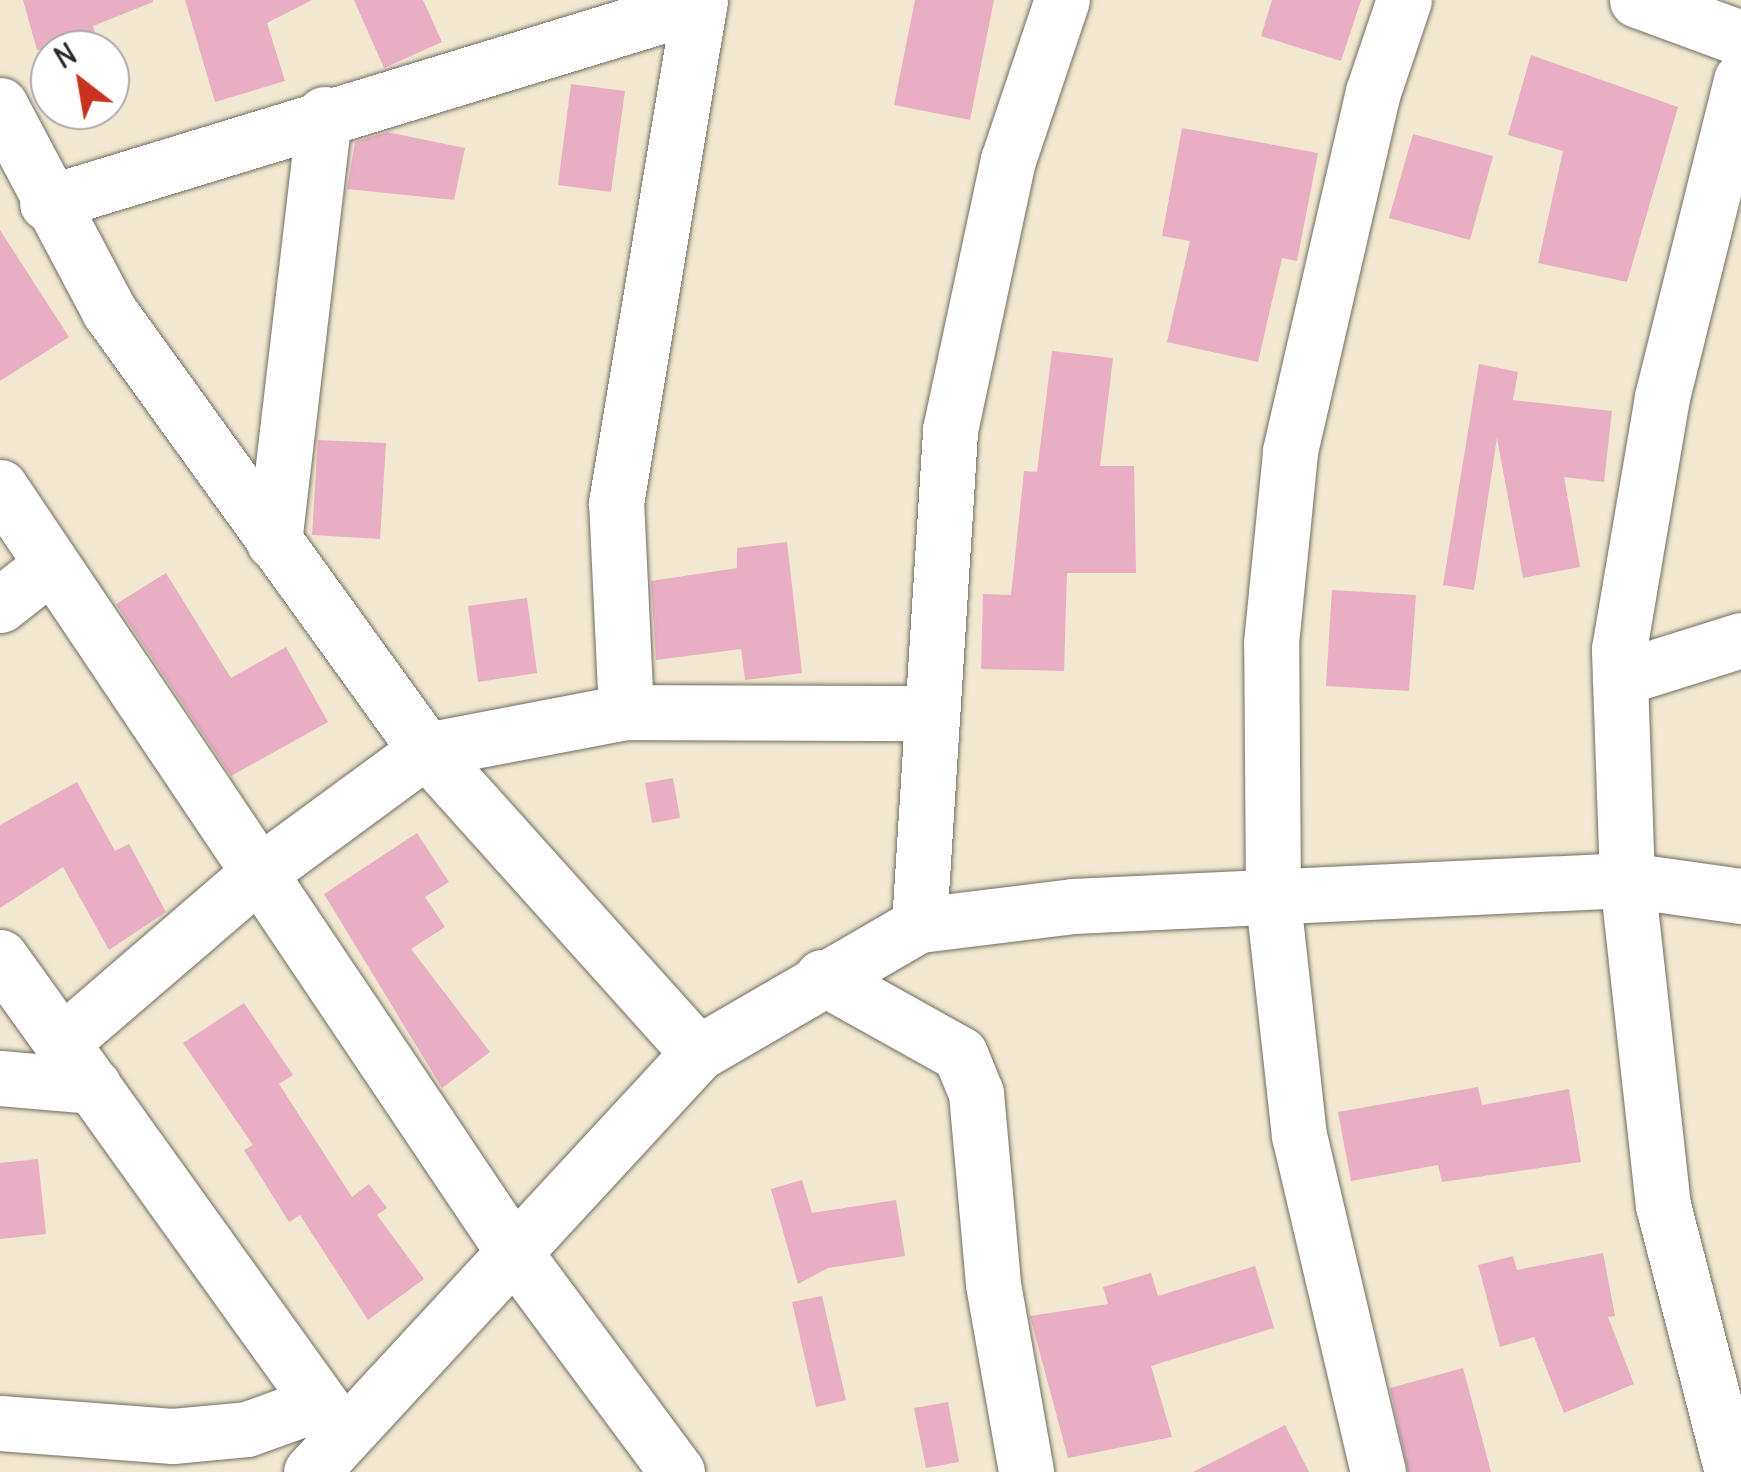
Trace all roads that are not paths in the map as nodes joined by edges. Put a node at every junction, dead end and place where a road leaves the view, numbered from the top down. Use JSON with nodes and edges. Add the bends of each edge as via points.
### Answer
{"nodes":[{"id":1,"x":1062,"y":0,"type":"edge"},
{"id":2,"x":1404,"y":0,"type":"edge"},
{"id":3,"x":1636,"y":0,"type":"edge"},
{"id":4,"x":700,"y":2,"type":"edge"},
{"id":5,"x":1741,"y":38,"type":"edge"},
{"id":6,"x":1741,"y":80,"type":"edge"},
{"id":7,"x":0,"y":105,"type":"edge"},
{"id":8,"x":324,"y":114,"type":"junction"},
{"id":9,"x":47,"y":202,"type":"junction"},
{"id":10,"x":0,"y":487,"type":"edge"},
{"id":11,"x":274,"y":542,"type":"junction"},
{"id":12,"x":51,"y":565,"type":"junction"},
{"id":13,"x":0,"y":604,"type":"edge"},
{"id":14,"x":1741,"y":640,"type":"edge"},
{"id":15,"x":1620,"y":678,"type":"junction"},
{"id":16,"x":626,"y":712,"type":"junction"},
{"id":17,"x":926,"y":713,"type":"junction"},
{"id":18,"x":426,"y":750,"type":"junction"},
{"id":19,"x":256,"y":874,"type":"junction"},
{"id":20,"x":1628,"y":880,"type":"junction"},
{"id":21,"x":1741,"y":896,"type":"edge"},
{"id":22,"x":1272,"y":900,"type":"junction"},
{"id":23,"x":919,"y":924,"type":"junction"},
{"id":24,"x":0,"y":958,"type":"edge"},
{"id":25,"x":822,"y":977,"type":"junction"},
{"id":26,"x":62,"y":1042,"type":"junction"},
{"id":27,"x":698,"y":1053,"type":"junction"},
{"id":28,"x":0,"y":1078,"type":"edge"},
{"id":29,"x":94,"y":1086,"type":"junction"},
{"id":30,"x":513,"y":1251,"type":"junction"},
{"id":31,"x":0,"y":1423,"type":"edge"},
{"id":32,"x":324,"y":1436,"type":"edge"},
{"id":33,"x":677,"y":1472,"type":"edge"},
{"id":34,"x":1026,"y":1472,"type":"edge"},
{"id":35,"x":1378,"y":1472,"type":"edge"},
{"id":36,"x":1732,"y":1472,"type":"edge"}],
"edges":[{"from":1,"to":17,"type":"street","via":[[1008,160],[950,430]]},
{"from":2,"to":22,"type":"street","via":[[1373,92],[1290,451],[1270,643]]},
{"from":3,"to":5,"type":"street"},
{"from":4,"to":8,"type":"street"},
{"from":4,"to":16,"type":"street","via":[[616,503]]},
{"from":6,"to":15,"type":"street","via":[[1662,397]]},
{"from":7,"to":9,"type":"street"},
{"from":8,"to":9,"type":"street"},
{"from":8,"to":11,"type":"street"},
{"from":9,"to":11,"type":"street","via":[[109,311]]},
{"from":10,"to":12,"type":"street"},
{"from":11,"to":18,"type":"street"},
{"from":12,"to":13,"type":"street"},
{"from":12,"to":19,"type":"street"},
{"from":14,"to":15,"type":"street"},
{"from":15,"to":20,"type":"street"},
{"from":16,"to":17,"type":"street"},
{"from":16,"to":18,"type":"street"},
{"from":17,"to":23,"type":"street"},
{"from":18,"to":19,"type":"street"},
{"from":18,"to":27,"type":"street"},
{"from":19,"to":26,"type":"street"},
{"from":19,"to":30,"type":"street"},
{"from":20,"to":21,"type":"street"},
{"from":20,"to":22,"type":"street"},
{"from":20,"to":36,"type":"street","via":[[1664,1206]]},
{"from":22,"to":23,"type":"street","via":[[1073,906]]},
{"from":22,"to":35,"type":"street","via":[[1299,1136]]},
{"from":23,"to":25,"type":"street"},
{"from":24,"to":26,"type":"street"},
{"from":25,"to":27,"type":"street"},
{"from":25,"to":34,"type":"street","via":[[960,1054],[976,1093],[993,1284]]},
{"from":26,"to":29,"type":"street"},
{"from":27,"to":30,"type":"street"},
{"from":28,"to":29,"type":"street"},
{"from":29,"to":32,"type":"street"},
{"from":30,"to":32,"type":"street"},
{"from":30,"to":33,"type":"street"},
{"from":31,"to":32,"type":"street","via":[[173,1436],[247,1429]]}]}
